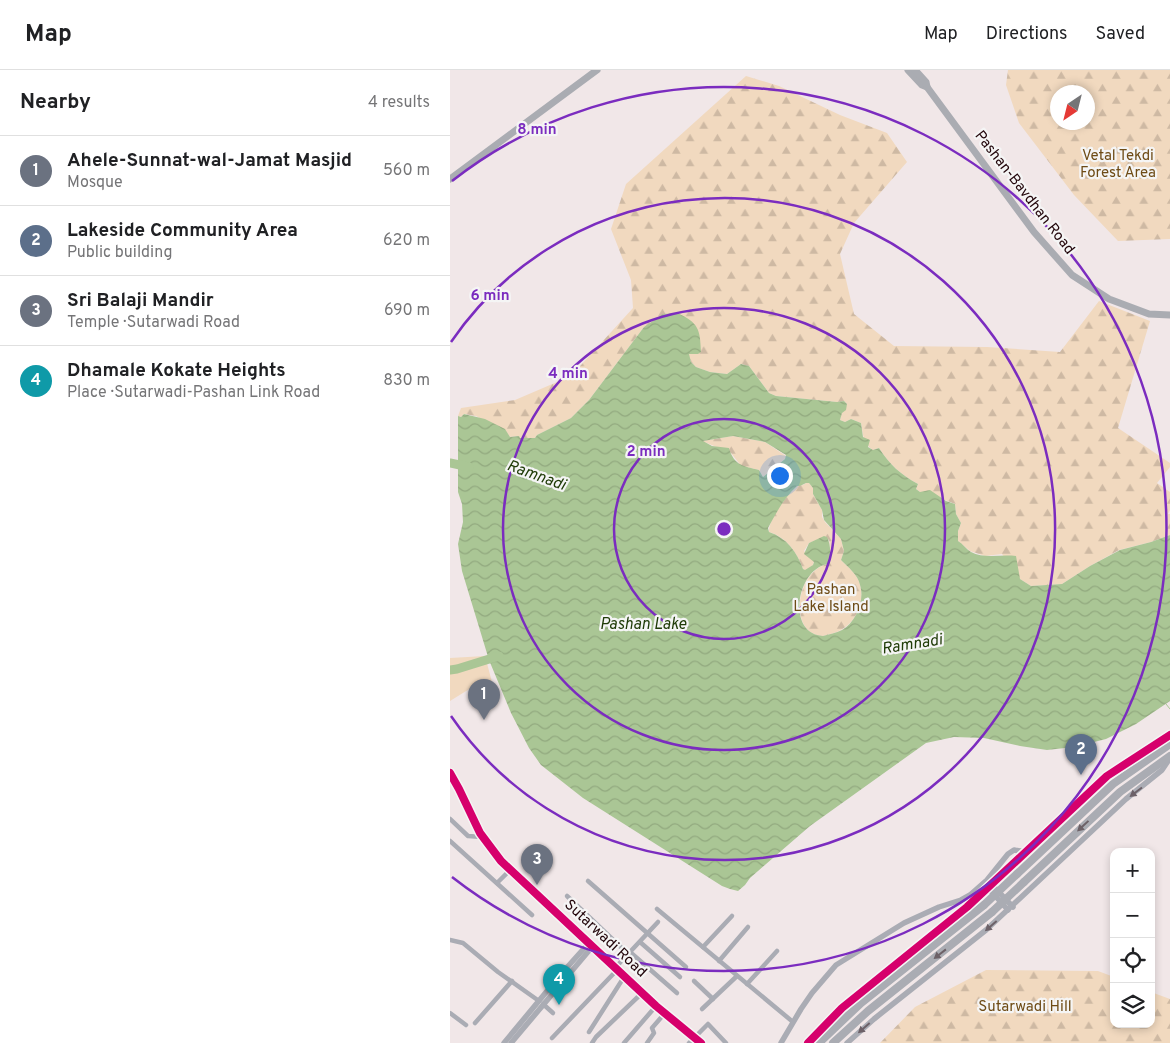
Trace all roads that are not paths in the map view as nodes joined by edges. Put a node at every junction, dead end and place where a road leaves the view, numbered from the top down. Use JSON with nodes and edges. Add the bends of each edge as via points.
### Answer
{"nodes":[{"id":1,"x":596,"y":70,"type":"edge"},
{"id":2,"x":908,"y":70,"type":"edge"},
{"id":3,"x":915,"y":70,"type":"edge"},
{"id":4,"x":927,"y":87,"type":"junction"},
{"id":5,"x":450,"y":179,"type":"edge"},
{"id":6,"x":1170,"y":315,"type":"edge"},
{"id":7,"x":1170,"y":735,"type":"edge"},
{"id":8,"x":1170,"y":744,"type":"edge"},
{"id":9,"x":1144,"y":752,"type":"junction"},
{"id":10,"x":1170,"y":757,"type":"edge"},
{"id":11,"x":1149,"y":759,"type":"junction"},
{"id":12,"x":450,"y":773,"type":"edge"},
{"id":13,"x":450,"y":819,"type":"edge"},
{"id":14,"x":482,"y":837,"type":"junction"},
{"id":15,"x":450,"y":841,"type":"edge"},
{"id":16,"x":1026,"y":852,"type":"junction"},
{"id":17,"x":510,"y":870,"type":"junction"},
{"id":18,"x":588,"y":881,"type":"dead end"},
{"id":19,"x":497,"y":883,"type":"junction"},
{"id":20,"x":990,"y":887,"type":"junction"},
{"id":21,"x":567,"y":896,"type":"dead end"},
{"id":22,"x":948,"y":904,"type":"junction"},
{"id":23,"x":657,"y":909,"type":"dead end"},
{"id":24,"x":1010,"y":909,"type":"junction"},
{"id":25,"x":960,"y":913,"type":"junction"},
{"id":26,"x":532,"y":916,"type":"dead end"},
{"id":27,"x":732,"y":916,"type":"dead end"},
{"id":28,"x":658,"y":922,"type":"dead end"},
{"id":29,"x":748,"y":927,"type":"dead end"},
{"id":30,"x":648,"y":933,"type":"junction"},
{"id":31,"x":450,"y":940,"type":"edge"},
{"id":32,"x":640,"y":942,"type":"junction"},
{"id":33,"x":590,"y":945,"type":"junction"},
{"id":34,"x":703,"y":947,"type":"junction"},
{"id":35,"x":777,"y":951,"type":"dead end"},
{"id":36,"x":629,"y":953,"type":"junction"},
{"id":37,"x":719,"y":961,"type":"junction"},
{"id":38,"x":686,"y":967,"type":"dead end"},
{"id":39,"x":616,"y":969,"type":"junction"},
{"id":40,"x":737,"y":976,"type":"junction"},
{"id":41,"x":624,"y":977,"type":"junction"},
{"id":42,"x":680,"y":977,"type":"dead end"},
{"id":43,"x":512,"y":982,"type":"junction"},
{"id":44,"x":694,"y":982,"type":"dead end"},
{"id":45,"x":747,"y":984,"type":"junction"},
{"id":46,"x":642,"y":993,"type":"junction"},
{"id":47,"x":677,"y":993,"type":"dead end"},
{"id":48,"x":713,"y":999,"type":"junction"},
{"id":49,"x":540,"y":1004,"type":"junction"},
{"id":50,"x":656,"y":1006,"type":"junction"},
{"id":51,"x":842,"y":1008,"type":"junction"},
{"id":52,"x":702,"y":1009,"type":"dead end"},
{"id":53,"x":450,"y":1013,"type":"edge"},
{"id":54,"x":554,"y":1013,"type":"dead end"},
{"id":55,"x":665,"y":1014,"type":"junction"},
{"id":56,"x":848,"y":1015,"type":"junction"},
{"id":57,"x":793,"y":1022,"type":"junction"},
{"id":58,"x":475,"y":1023,"type":"dead end"},
{"id":59,"x":466,"y":1025,"type":"dead end"},
{"id":60,"x":589,"y":1032,"type":"dead end"},
{"id":61,"x":694,"y":1037,"type":"junction"},
{"id":62,"x":552,"y":1038,"type":"dead end"},
{"id":63,"x":504,"y":1043,"type":"edge"},
{"id":64,"x":511,"y":1043,"type":"edge"},
{"id":65,"x":592,"y":1043,"type":"edge"},
{"id":66,"x":624,"y":1043,"type":"edge"},
{"id":67,"x":647,"y":1043,"type":"edge"},
{"id":68,"x":689,"y":1043,"type":"edge"},
{"id":69,"x":701,"y":1043,"type":"edge"},
{"id":70,"x":726,"y":1043,"type":"edge"},
{"id":71,"x":781,"y":1043,"type":"edge"},
{"id":72,"x":808,"y":1043,"type":"edge"},
{"id":73,"x":819,"y":1043,"type":"edge"},
{"id":74,"x":833,"y":1043,"type":"edge"},
{"id":75,"x":847,"y":1043,"type":"edge"}],
"edges":[{"from":1,"to":5,"type":"main road"},
{"from":2,"to":4,"type":"main road","name":"Pashan-Bavdhan Road"},
{"from":3,"to":4,"type":"main road","name":"Pashan-Bavdhan Road"},
{"from":4,"to":6,"type":"main road","name":"Pashan-Bavdhan Road","via":[[1034,232],[1072,276],[1123,305],[1149,314]]},
{"from":7,"to":9,"type":"street"},
{"from":8,"to":11,"type":"highway"},
{"from":9,"to":11,"type":"highway"},
{"from":9,"to":16,"type":"street","via":[[1107,776]]},
{"from":10,"to":24,"type":"street","one_way":true,"via":[[1162,770],[1126,799]]},
{"from":10,"to":74,"type":"highway","one_way":true,"bridge":true,"via":[[1120,792],[992,912]]},
{"from":11,"to":56,"type":"highway","bridge":true,"via":[[1113,784],[984,905]]},
{"from":12,"to":14,"type":"street","name":"Sutarwadi Road"},
{"from":13,"to":14,"type":"street","via":[[468,836]]},
{"from":14,"to":17,"type":"street","name":"Sutarwadi Road"},
{"from":15,"to":19,"type":"street"},
{"from":16,"to":20,"type":"street"},
{"from":16,"to":22,"type":"street","via":[[1014,850],[1008,854],[976,890]]},
{"from":17,"to":19,"type":"street"},
{"from":17,"to":33,"type":"street","name":"Sutarwadi Road"},
{"from":18,"to":30,"type":"street"},
{"from":19,"to":26,"type":"street"},
{"from":20,"to":24,"type":"street"},
{"from":20,"to":25,"type":"street"},
{"from":21,"to":36,"type":"street"},
{"from":22,"to":25,"type":"street","via":[[958,908]]},
{"from":22,"to":57,"type":"street","via":[[904,923],[836,965]]},
{"from":23,"to":34,"type":"street"},
{"from":24,"to":75,"type":"street","one_way":true},
{"from":25,"to":51,"type":"street"},
{"from":27,"to":34,"type":"street"},
{"from":28,"to":30,"type":"street"},
{"from":29,"to":37,"type":"street"},
{"from":30,"to":32,"type":"street"},
{"from":30,"to":38,"type":"street"},
{"from":31,"to":43,"type":"street","via":[[463,943]]},
{"from":32,"to":36,"type":"street"},
{"from":32,"to":42,"type":"street"},
{"from":33,"to":39,"type":"street","name":"Sutarwadi Road"},
{"from":33,"to":49,"type":"street"},
{"from":34,"to":37,"type":"street"},
{"from":35,"to":45,"type":"street"},
{"from":36,"to":39,"type":"street"},
{"from":36,"to":47,"type":"street"},
{"from":37,"to":40,"type":"street"},
{"from":39,"to":41,"type":"street","name":"Sutarwadi Road"},
{"from":39,"to":62,"type":"street"},
{"from":40,"to":45,"type":"street"},
{"from":40,"to":48,"type":"street"},
{"from":41,"to":46,"type":"street","name":"Sutarwadi Road"},
{"from":41,"to":60,"type":"street"},
{"from":43,"to":49,"type":"street"},
{"from":43,"to":58,"type":"street"},
{"from":44,"to":48,"type":"street"},
{"from":45,"to":57,"type":"street"},
{"from":46,"to":50,"type":"street","name":"Sutarwadi Road"},
{"from":46,"to":65,"type":"street"},
{"from":48,"to":52,"type":"street"},
{"from":49,"to":54,"type":"street"},
{"from":49,"to":63,"type":"street"},
{"from":49,"to":64,"type":"street"},
{"from":50,"to":55,"type":"street","name":"Sutarwadi Road"},
{"from":50,"to":66,"type":"street"},
{"from":51,"to":56,"type":"highway"},
{"from":51,"to":72,"type":"street"},
{"from":53,"to":59,"type":"street"},
{"from":55,"to":61,"type":"street","name":"Sutarwadi Road"},
{"from":55,"to":67,"type":"street","via":[[652,1028],[654,1033]]},
{"from":56,"to":73,"type":"highway"},
{"from":57,"to":71,"type":"street"},
{"from":61,"to":68,"type":"street"},
{"from":61,"to":69,"type":"street","name":"Sutarwadi Road"},
{"from":61,"to":70,"type":"street","via":[[708,1024]]}]}
